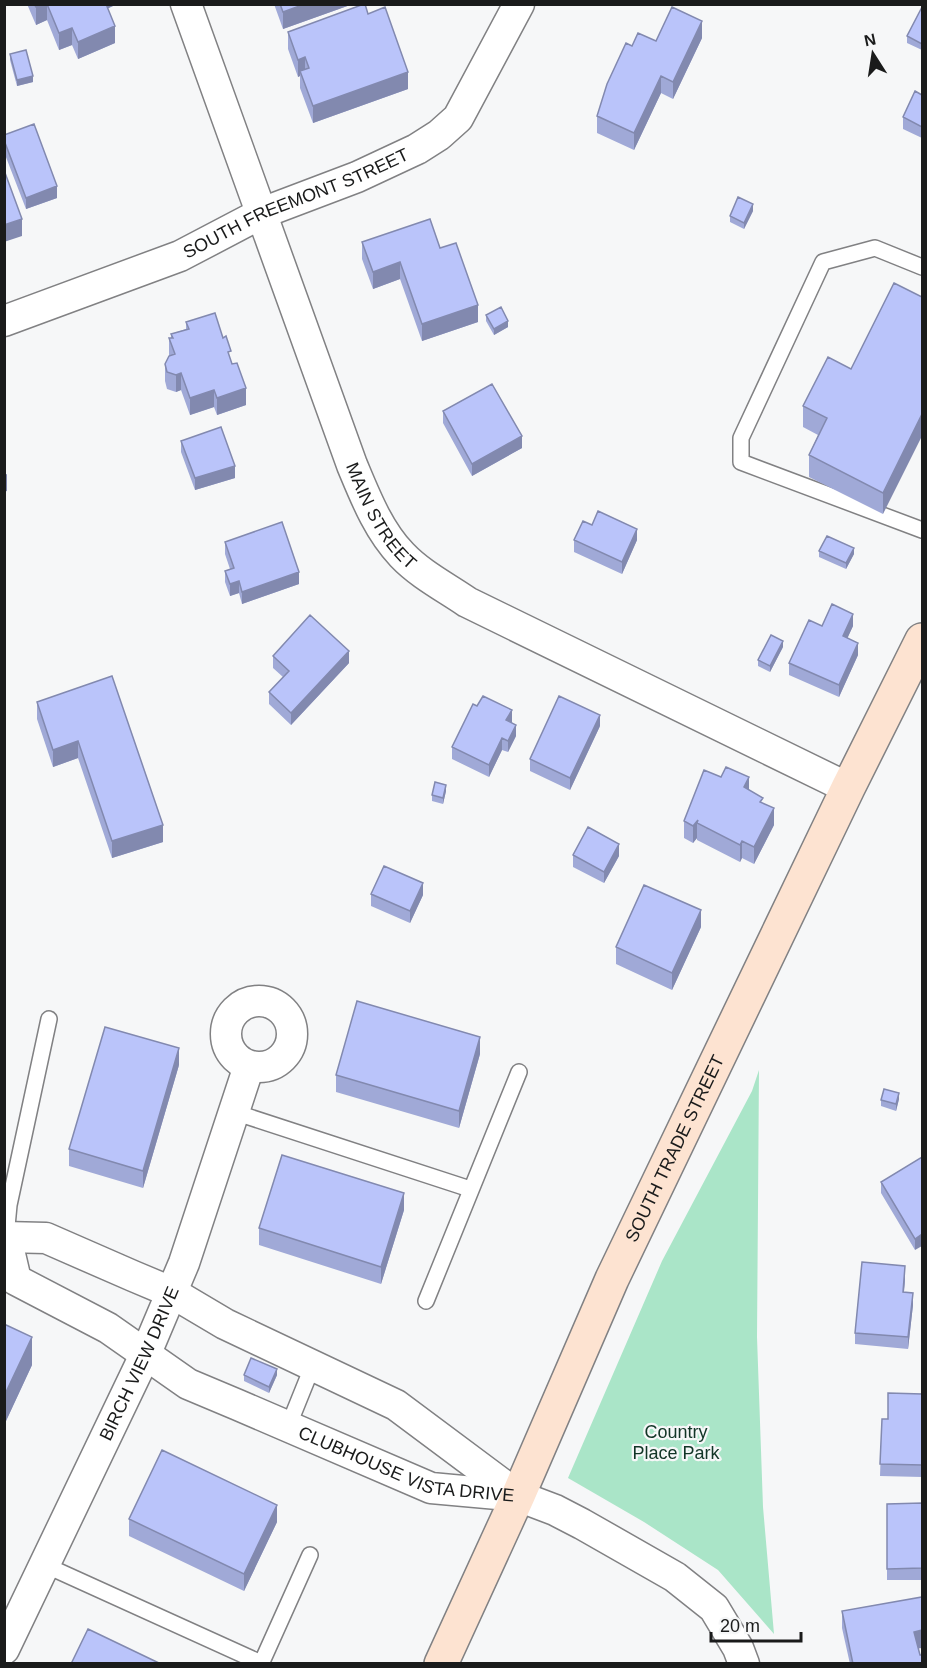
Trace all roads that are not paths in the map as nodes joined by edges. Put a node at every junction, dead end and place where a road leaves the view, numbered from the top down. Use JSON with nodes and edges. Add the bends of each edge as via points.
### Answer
{"nodes":[{"id":1,"x":186,"y":4,"type":"edge"},
{"id":2,"x":519,"y":4,"type":"edge"},
{"id":3,"x":262,"y":213,"type":"junction"},
{"id":4,"x":922,"y":267,"type":"edge"},
{"id":5,"x":4,"y":321,"type":"edge"},
{"id":6,"x":922,"y":530,"type":"edge"},
{"id":7,"x":922,"y":640,"type":"edge"},
{"id":8,"x":848,"y":788,"type":"junction"},
{"id":9,"x":49,"y":1019,"type":"dead end"},
{"id":10,"x":249,"y":1066,"type":"dead end"},
{"id":11,"x":519,"y":1072,"type":"dead end"},
{"id":12,"x":234,"y":1112,"type":"junction"},
{"id":13,"x":470,"y":1189,"type":"junction"},
{"id":14,"x":5,"y":1237,"type":"edge"},
{"id":15,"x":171,"y":1293,"type":"junction"},
{"id":16,"x":426,"y":1302,"type":"dead end"},
{"id":17,"x":146,"y":1353,"type":"junction"},
{"id":18,"x":313,"y":1365,"type":"junction"},
{"id":19,"x":288,"y":1427,"type":"junction"},
{"id":20,"x":518,"y":1496,"type":"junction"},
{"id":21,"x":310,"y":1555,"type":"dead end"},
{"id":22,"x":45,"y":1565,"type":"junction"},
{"id":23,"x":4,"y":1649,"type":"edge"},
{"id":24,"x":261,"y":1663,"type":"edge"},
{"id":25,"x":441,"y":1664,"type":"edge"},
{"id":26,"x":744,"y":1664,"type":"edge"}],
"edges":[{"from":1,"to":3,"type":"street","name":"MAIN STREET"},
{"from":2,"to":3,"type":"street","name":"SOUTH FREEMONT STREET","via":[[473,94],[458,118],[439,135],[357,177]]},
{"from":3,"to":5,"type":"street","name":"SOUTH FREEMONT STREET","via":[[180,256]]},
{"from":3,"to":8,"type":"street","name":"MAIN STREET","via":[[352,465],[368,504],[401,555],[467,602]]},
{"from":4,"to":6,"type":"lane","via":[[875,248],[823,262],[741,438],[741,462]]},
{"from":7,"to":8,"type":"main road","name":"SOUTH TRADE STREET"},
{"from":8,"to":20,"type":"main road","name":"SOUTH TRADE STREET","via":[[612,1279]]},
{"from":9,"to":14,"type":"lane"},
{"from":10,"to":12,"type":"street","name":"BIRCH VIEW DRIVE"},
{"from":11,"to":13,"type":"lane"},
{"from":12,"to":13,"type":"lane"},
{"from":12,"to":15,"type":"street","name":"BIRCH VIEW DRIVE"},
{"from":13,"to":16,"type":"lane"},
{"from":14,"to":15,"type":"street","name":"CLUBHOUSE VISTA DRIVE","via":[[46,1238]]},
{"from":14,"to":17,"type":"street","name":"CLUBHOUSE VISTA DRIVE","via":[[16,1280],[108,1328]]},
{"from":15,"to":17,"type":"street","name":"BIRCH VIEW DRIVE"},
{"from":15,"to":18,"type":"street","name":"CLUBHOUSE VISTA DRIVE","via":[[225,1324]]},
{"from":17,"to":19,"type":"street","name":"CLUBHOUSE VISTA DRIVE","via":[[188,1384]]},
{"from":17,"to":22,"type":"street","name":"BIRCH VIEW DRIVE"},
{"from":18,"to":19,"type":"lane"},
{"from":18,"to":20,"type":"street","name":"CLUBHOUSE VISTA DRIVE","via":[[396,1405]]},
{"from":19,"to":20,"type":"street","name":"CLUBHOUSE VISTA DRIVE","via":[[431,1488]]},
{"from":20,"to":25,"type":"main road","name":"SOUTH TRADE STREET"},
{"from":20,"to":26,"type":"street","via":[[565,1515],[675,1577],[714,1608]]},
{"from":21,"to":24,"type":"lane"},
{"from":22,"to":23,"type":"street","name":"BIRCH VIEW DRIVE"},
{"from":22,"to":24,"type":"lane"}]}
